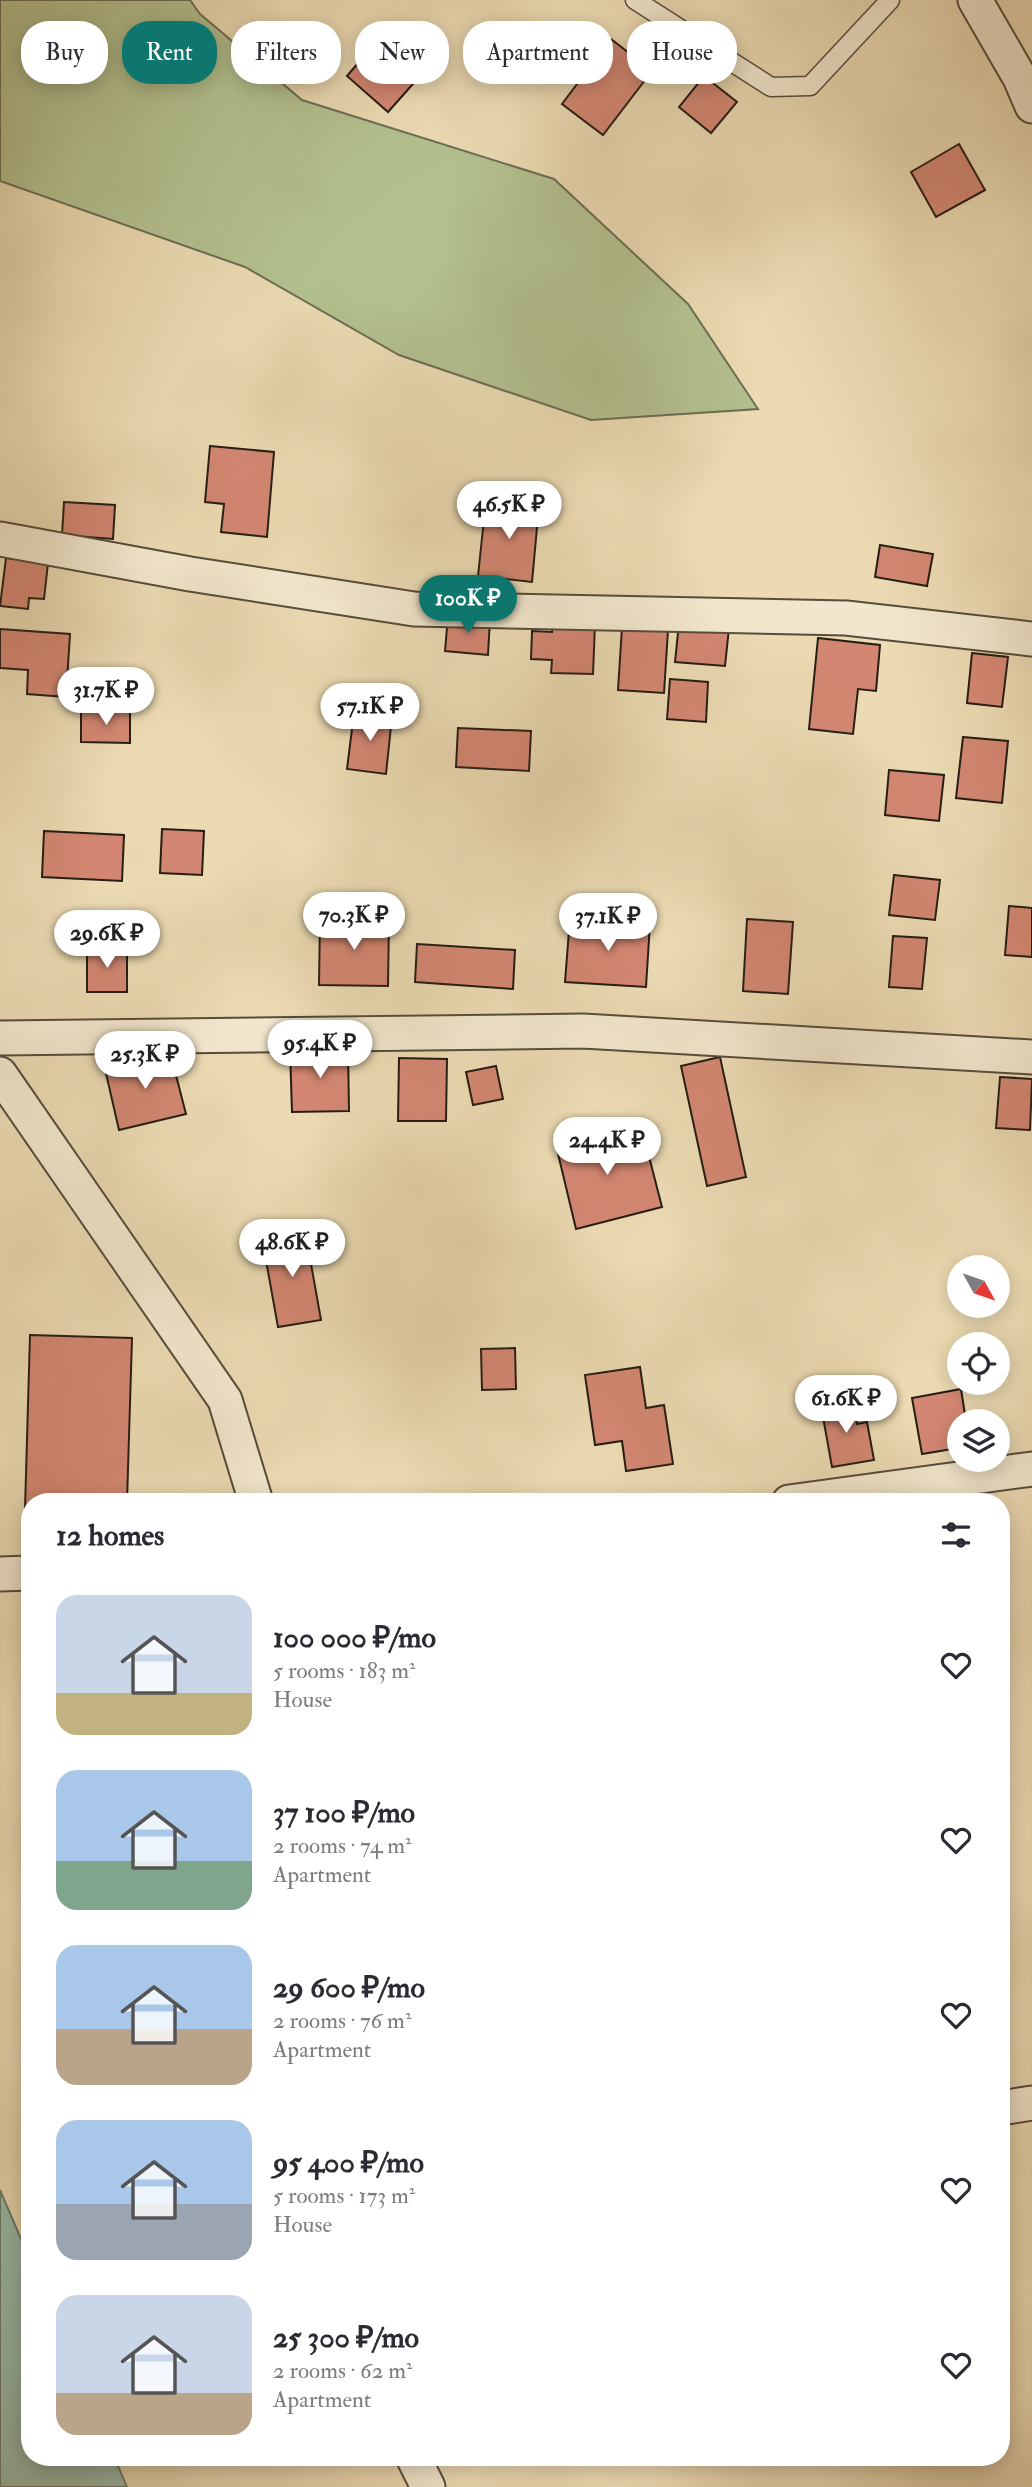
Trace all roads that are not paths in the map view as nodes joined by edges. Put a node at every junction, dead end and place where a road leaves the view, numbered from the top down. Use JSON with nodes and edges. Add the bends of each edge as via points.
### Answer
{"nodes":[{"id":1,"x":635,"y":0,"type":"edge"},
{"id":2,"x":890,"y":0,"type":"edge"},
{"id":3,"x":975,"y":0,"type":"edge"},
{"id":4,"x":1032,"y":106,"type":"edge"},
{"id":5,"x":0,"y":538,"type":"edge"},
{"id":6,"x":1032,"y":639,"type":"edge"},
{"id":7,"x":0,"y":1038,"type":"edge"},
{"id":8,"x":1032,"y":1057,"type":"edge"},
{"id":9,"x":0,"y":1074,"type":"edge"},
{"id":10,"x":1032,"y":1469,"type":"edge"},
{"id":11,"x":253,"y":1493,"type":"edge"},
{"id":12,"x":855,"y":1493,"type":"edge"},
{"id":13,"x":21,"y":1573,"type":"edge"},
{"id":14,"x":0,"y":1574,"type":"edge"},
{"id":15,"x":1032,"y":2104,"type":"edge"},
{"id":16,"x":1010,"y":2107,"type":"edge"},
{"id":17,"x":417,"y":2466,"type":"edge"},
{"id":18,"x":428,"y":2487,"type":"edge"}],
"edges":[{"from":1,"to":2,"type":"lane","via":[[771,87],[810,86]]},
{"from":3,"to":4,"type":"street"},
{"from":5,"to":6,"type":"street","via":[[414,609],[846,618]]},
{"from":7,"to":8,"type":"street","via":[[583,1031]]},
{"from":9,"to":11,"type":"street","via":[[225,1400]]},
{"from":10,"to":12,"type":"street"},
{"from":13,"to":14,"type":"street"},
{"from":15,"to":16,"type":"street"},
{"from":17,"to":18,"type":"street"}]}
